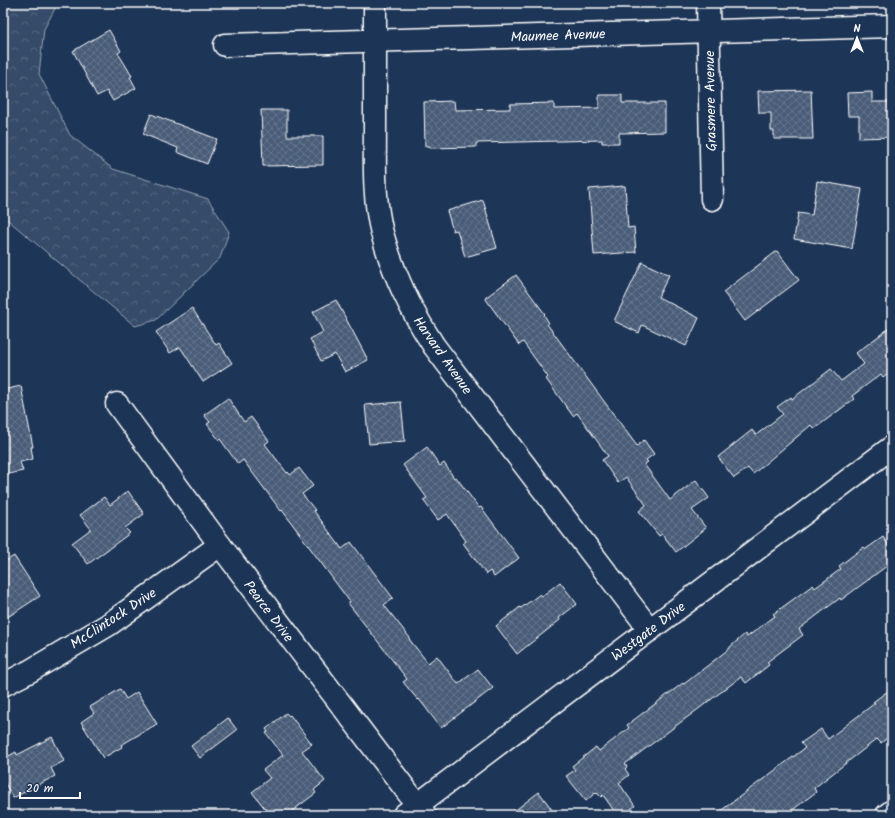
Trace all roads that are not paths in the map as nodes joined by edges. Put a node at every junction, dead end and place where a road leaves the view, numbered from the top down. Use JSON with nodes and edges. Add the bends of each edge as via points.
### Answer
{"nodes":[{"id":1,"x":375,"y":3,"type":"edge"},
{"id":2,"x":708,"y":3,"type":"edge"},
{"id":3,"x":892,"y":26,"type":"edge"},
{"id":4,"x":708,"y":31,"type":"junction"},
{"id":5,"x":375,"y":41,"type":"junction"},
{"id":6,"x":225,"y":45,"type":"dead end"},
{"id":7,"x":712,"y":199,"type":"dead end"},
{"id":8,"x":117,"y":404,"type":"dead end"},
{"id":9,"x":892,"y":447,"type":"edge"},
{"id":10,"x":220,"y":545,"type":"junction"},
{"id":11,"x":650,"y":630,"type":"junction"},
{"id":12,"x":3,"y":685,"type":"edge"},
{"id":13,"x":892,"y":811,"type":"edge"},
{"id":14,"x":415,"y":812,"type":"edge"},
{"id":15,"x":887,"y":815,"type":"edge"}],
"edges":[{"from":1,"to":5,"type":"street","name":"Harvard Avenue"},
{"from":2,"to":4,"type":"street","name":"Grasmere Avenue"},
{"from":3,"to":4,"type":"street","name":"Maumee Avenue"},
{"from":4,"to":5,"type":"street","name":"Maumee Avenue"},
{"from":4,"to":7,"type":"street","name":"Grasmere Avenue"},
{"from":5,"to":6,"type":"street","name":"Maumee Avenue"},
{"from":5,"to":11,"type":"street","name":"Harvard Avenue","via":[[375,172],[378,204],[382,231],[400,286],[434,346]]},
{"from":8,"to":10,"type":"street","name":"Pearce Drive"},
{"from":9,"to":11,"type":"street","name":"Westgate Drive"},
{"from":10,"to":12,"type":"street","name":"McClintock Drive","via":[[108,625]]},
{"from":10,"to":14,"type":"street","name":"Pearce Drive"},
{"from":11,"to":14,"type":"street","name":"Westgate Drive"},
{"from":13,"to":15,"type":"street"}]}
